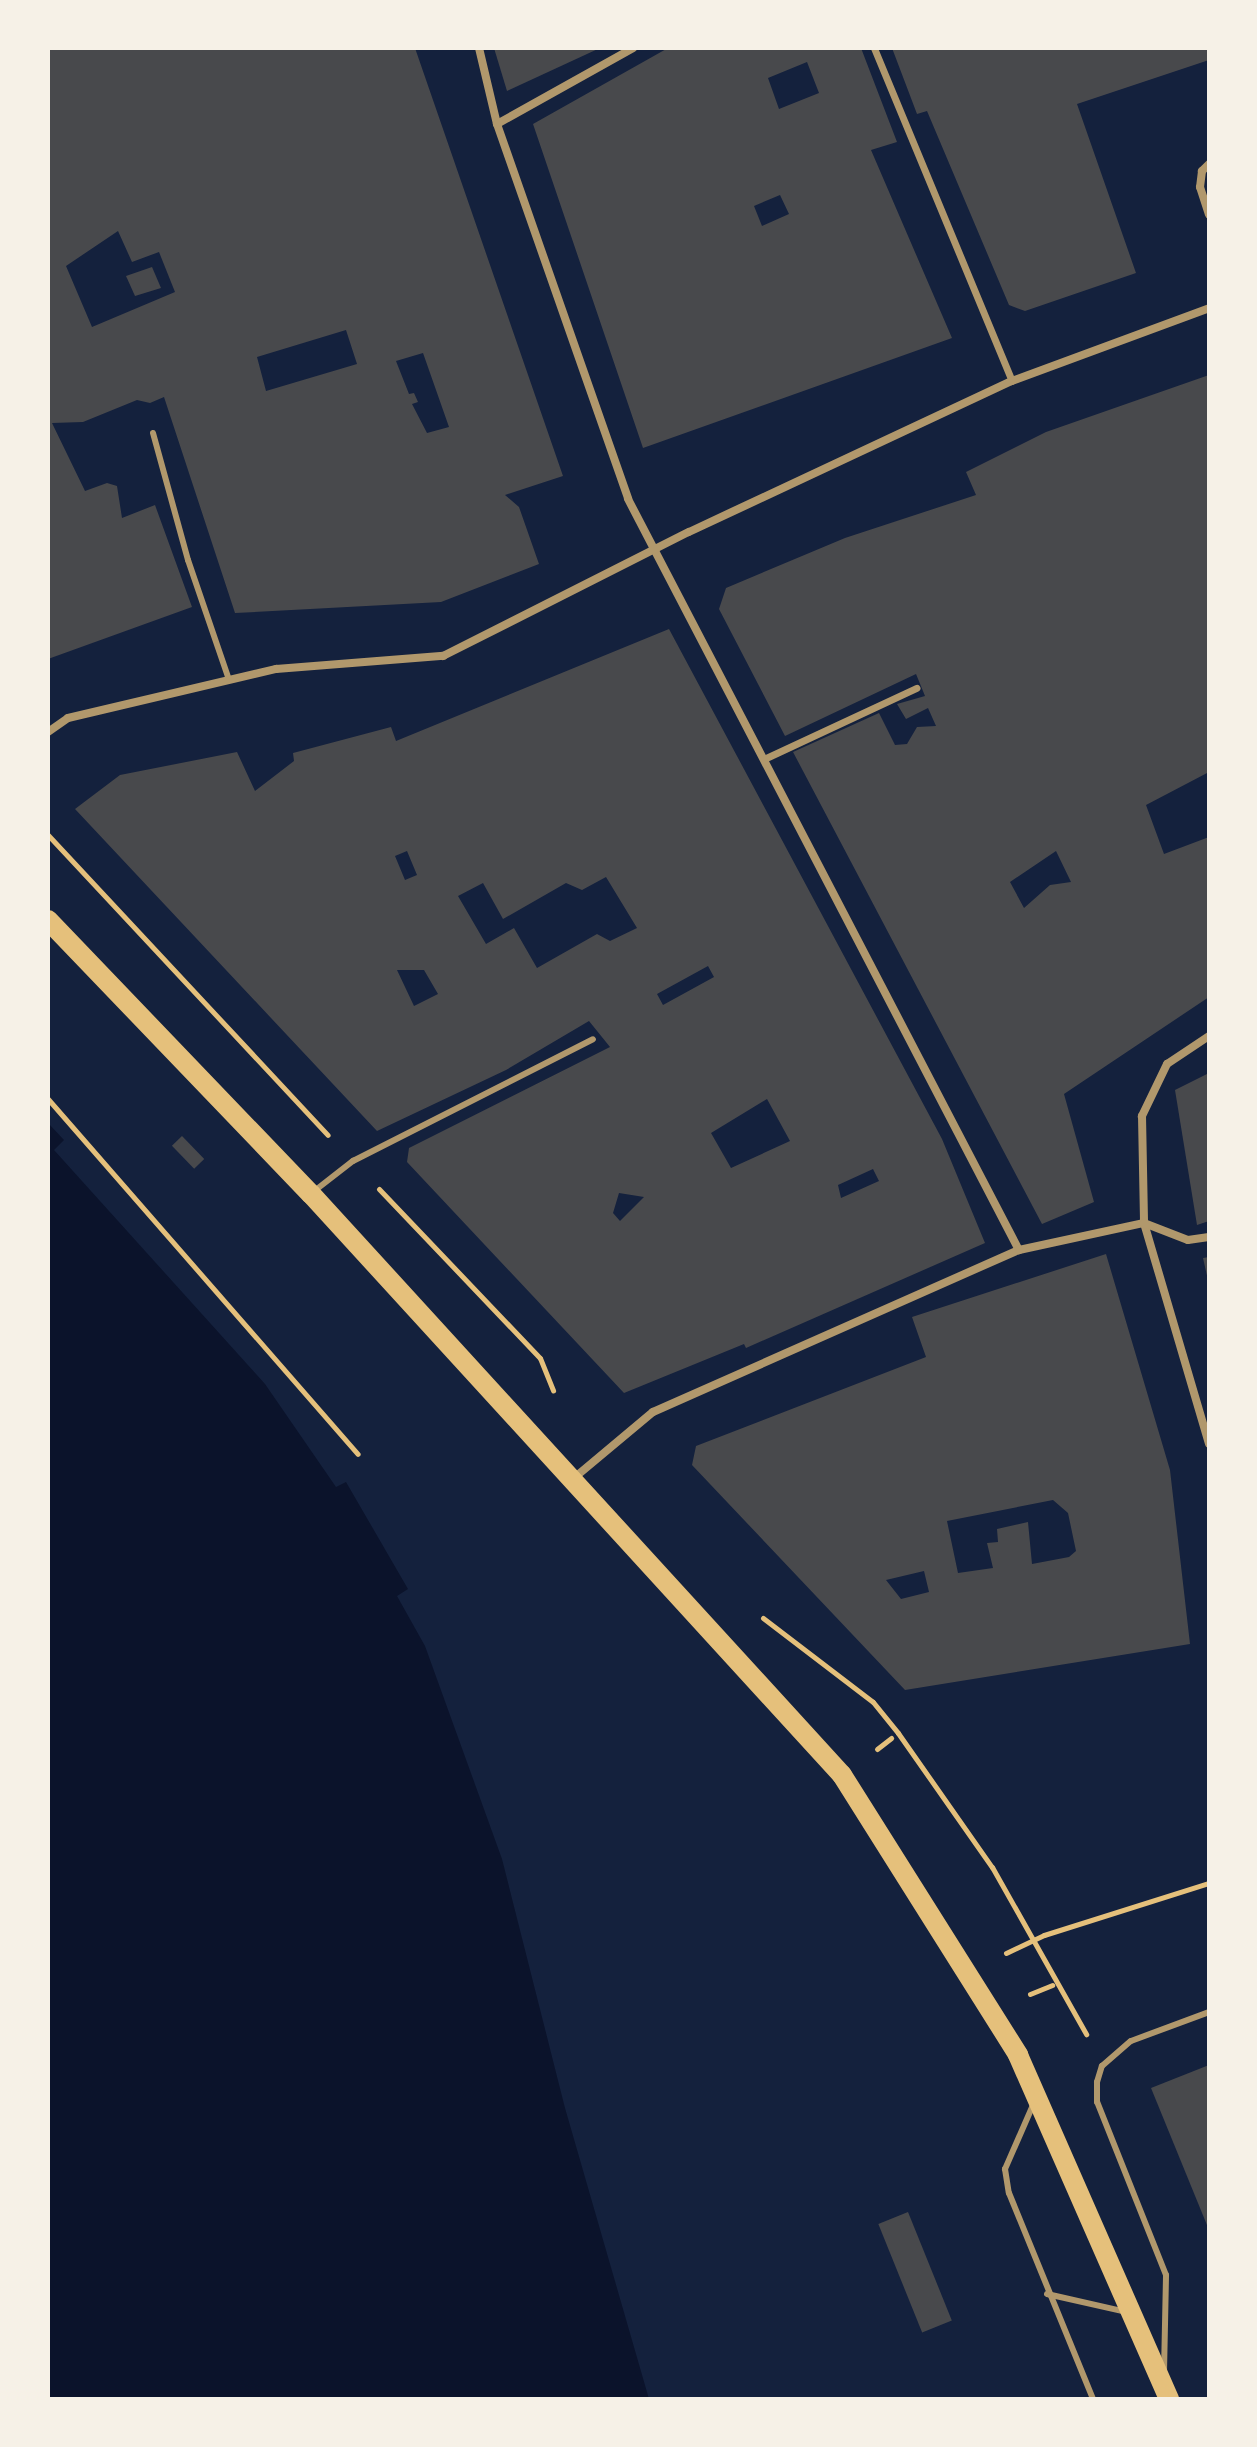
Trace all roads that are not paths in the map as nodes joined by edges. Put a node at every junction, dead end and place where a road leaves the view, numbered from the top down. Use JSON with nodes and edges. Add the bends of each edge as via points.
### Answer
{"nodes":[{"id":1,"x":479,"y":48,"type":"edge"},
{"id":2,"x":633,"y":48,"type":"edge"},
{"id":3,"x":874,"y":48,"type":"edge"},
{"id":4,"x":497,"y":124,"type":"junction"},
{"id":5,"x":1209,"y":164,"type":"edge"},
{"id":6,"x":1209,"y":215,"type":"edge"},
{"id":7,"x":1209,"y":308,"type":"edge"},
{"id":8,"x":1012,"y":381,"type":"junction"},
{"id":9,"x":153,"y":433,"type":"dead end"},
{"id":10,"x":654,"y":553,"type":"junction"},
{"id":11,"x":229,"y":680,"type":"junction"},
{"id":12,"x":916,"y":688,"type":"dead end"},
{"id":13,"x":48,"y":732,"type":"edge"},
{"id":14,"x":766,"y":758,"type":"junction"},
{"id":15,"x":48,"y":920,"type":"edge"},
{"id":16,"x":1209,"y":1036,"type":"edge"},
{"id":17,"x":593,"y":1039,"type":"dead end"},
{"id":18,"x":311,"y":1194,"type":"junction"},
{"id":19,"x":1144,"y":1223,"type":"junction"},
{"id":20,"x":1209,"y":1237,"type":"edge"},
{"id":21,"x":1019,"y":1250,"type":"junction"},
{"id":22,"x":1209,"y":1444,"type":"edge"},
{"id":23,"x":574,"y":1478,"type":"junction"},
{"id":24,"x":1209,"y":2012,"type":"edge"},
{"id":25,"x":1036,"y":2097,"type":"junction"},
{"id":26,"x":1047,"y":2294,"type":"junction"},
{"id":27,"x":1132,"y":2314,"type":"junction"},
{"id":28,"x":1166,"y":2393,"type":"edge"},
{"id":29,"x":1092,"y":2396,"type":"edge"}],
"edges":[{"from":1,"to":4,"type":"street"},
{"from":2,"to":4,"type":"street"},
{"from":3,"to":8,"type":"street"},
{"from":4,"to":10,"type":"street","via":[[628,499]]},
{"from":5,"to":6,"type":"street","via":[[1200,187]]},
{"from":7,"to":8,"type":"street"},
{"from":8,"to":10,"type":"street"},
{"from":9,"to":11,"type":"lane"},
{"from":10,"to":11,"type":"street","via":[[443,656],[276,669]]},
{"from":10,"to":14,"type":"street","via":[[686,601]]},
{"from":11,"to":13,"type":"street","via":[[68,718]]},
{"from":12,"to":14,"type":"street"},
{"from":14,"to":21,"type":"street"},
{"from":15,"to":18,"type":"main road"},
{"from":16,"to":19,"type":"street","via":[[1167,1064],[1142,1116]]},
{"from":17,"to":18,"type":"lane","via":[[353,1161]]},
{"from":18,"to":23,"type":"main road"},
{"from":19,"to":20,"type":"street","via":[[1188,1240]]},
{"from":19,"to":21,"type":"street"},
{"from":19,"to":22,"type":"street"},
{"from":21,"to":23,"type":"street","via":[[653,1412]]},
{"from":23,"to":25,"type":"main road","via":[[842,1775],[968,1972]]},
{"from":24,"to":28,"type":"lane","via":[[1131,2041],[1106,2062],[1097,2082],[1097,2102],[1166,2275]]},
{"from":25,"to":26,"type":"lane","via":[[1005,2169]]},
{"from":25,"to":27,"type":"main road"},
{"from":26,"to":27,"type":"lane"},
{"from":26,"to":29,"type":"lane"},
{"from":27,"to":28,"type":"main road"}]}
